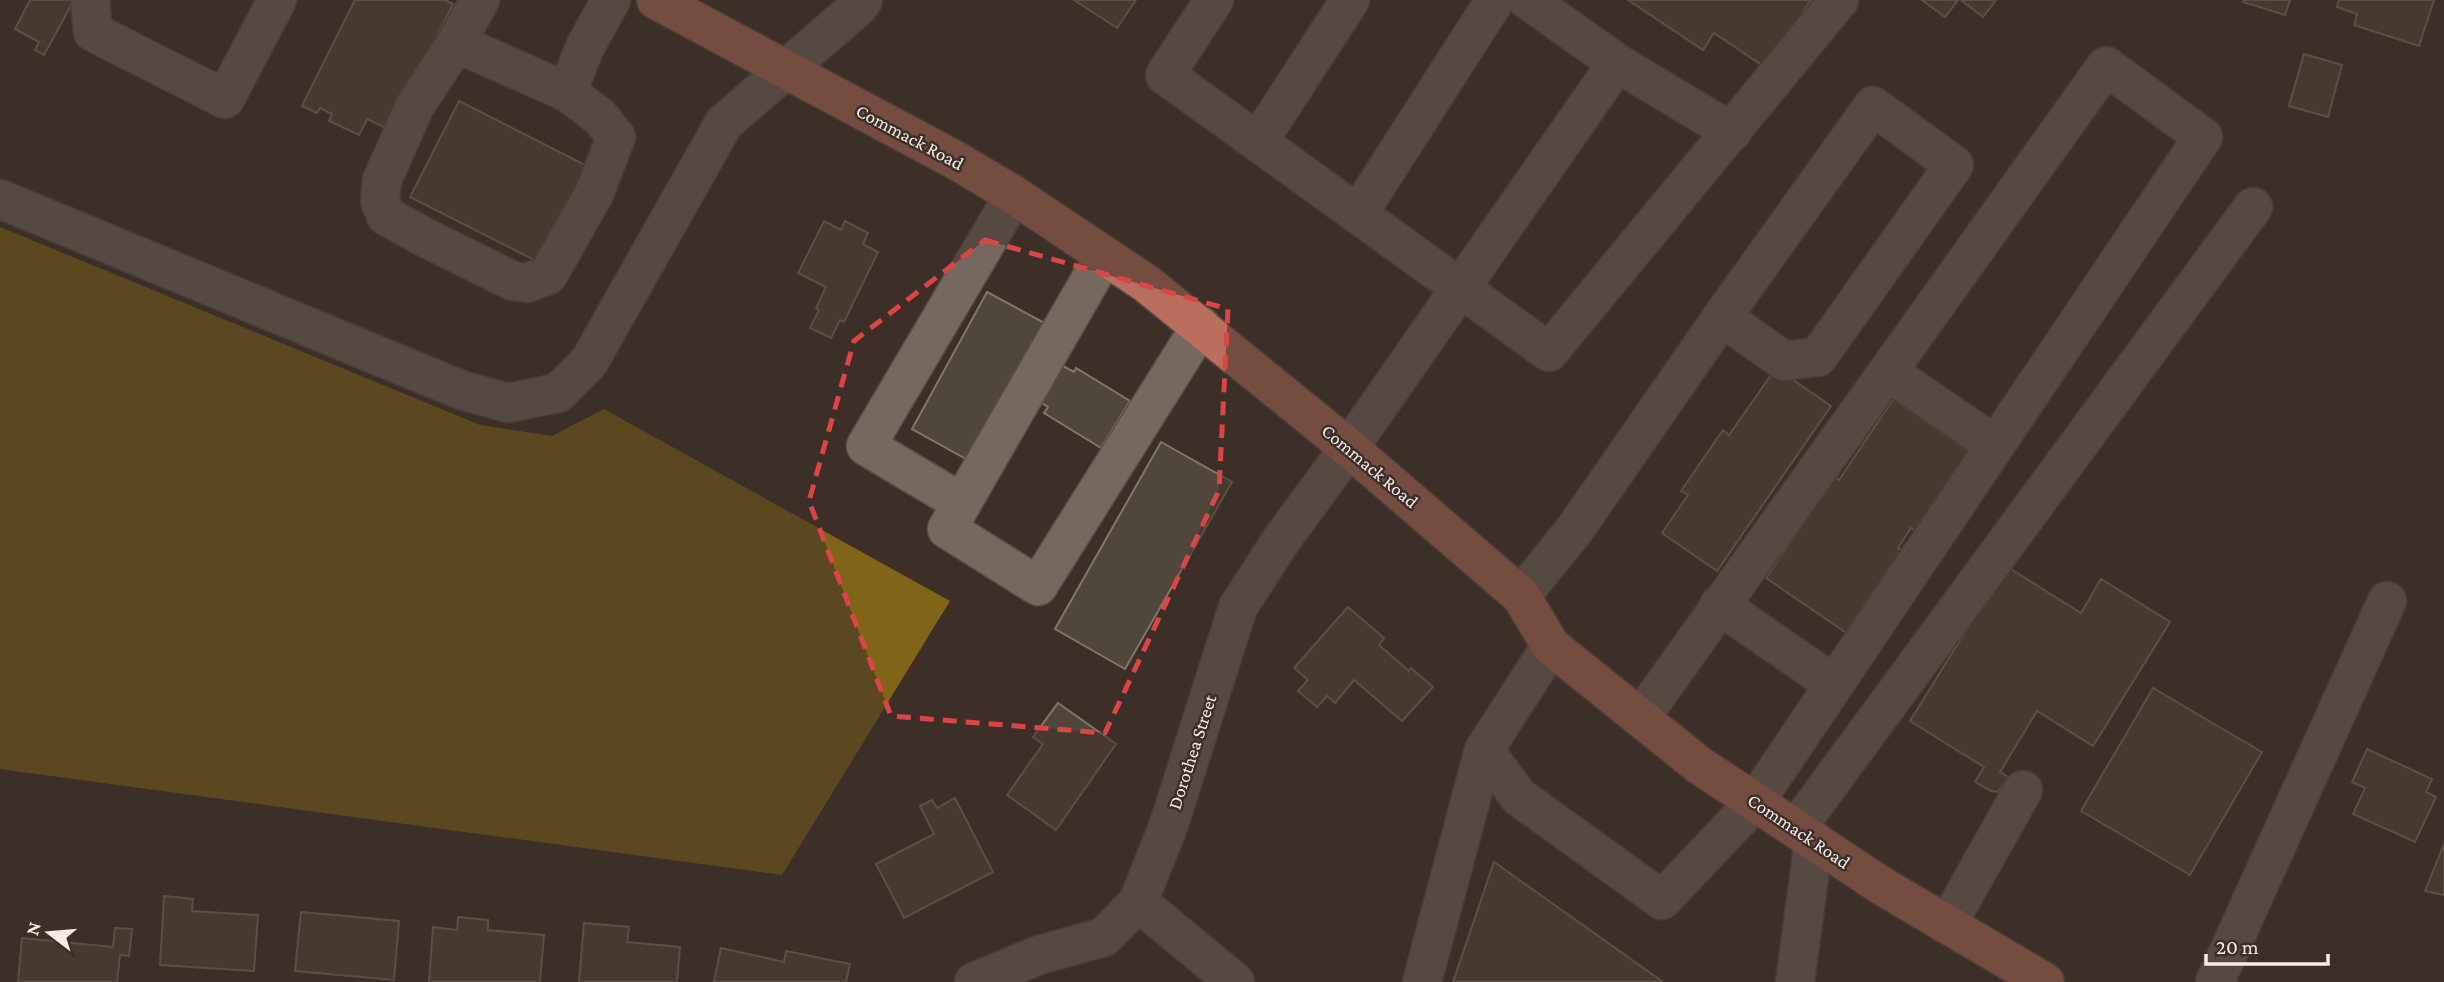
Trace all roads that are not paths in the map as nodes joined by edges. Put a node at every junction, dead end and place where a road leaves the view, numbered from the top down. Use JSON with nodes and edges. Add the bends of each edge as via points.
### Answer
{"nodes":[{"id":1,"x":90,"y":0,"type":"edge"},
{"id":2,"x":276,"y":0,"type":"edge"},
{"id":3,"x":480,"y":0,"type":"edge"},
{"id":4,"x":611,"y":0,"type":"edge"},
{"id":5,"x":656,"y":0,"type":"edge"},
{"id":6,"x":863,"y":0,"type":"edge"},
{"id":7,"x":1214,"y":0,"type":"edge"},
{"id":8,"x":1350,"y":0,"type":"edge"},
{"id":9,"x":1495,"y":0,"type":"edge"},
{"id":10,"x":1528,"y":0,"type":"edge"},
{"id":11,"x":1839,"y":0,"type":"edge"},
{"id":12,"x":456,"y":43,"type":"junction"},
{"id":13,"x":1617,"y":63,"type":"junction"},
{"id":14,"x":786,"y":68,"type":"junction"},
{"id":15,"x":567,"y":92,"type":"junction"},
{"id":16,"x":1732,"y":132,"type":"junction"},
{"id":17,"x":1258,"y":142,"type":"junction"},
{"id":18,"x":1014,"y":195,"type":"junction"},
{"id":19,"x":0,"y":199,"type":"edge"},
{"id":20,"x":2253,"y":207,"type":"dead end"},
{"id":21,"x":1358,"y":214,"type":"junction"},
{"id":22,"x":1104,"y":256,"type":"junction"},
{"id":23,"x":1461,"y":287,"type":"junction"},
{"id":24,"x":1722,"y":317,"type":"junction"},
{"id":25,"x":1200,"y":326,"type":"junction"},
{"id":26,"x":1888,"y":372,"type":"junction"},
{"id":27,"x":1994,"y":445,"type":"junction"},
{"id":28,"x":1349,"y":448,"type":"junction"},
{"id":29,"x":962,"y":503,"type":"junction"},
{"id":30,"x":1521,"y":596,"type":"junction"},
{"id":31,"x":2386,"y":601,"type":"dead end"},
{"id":32,"x":1720,"y":605,"type":"junction"},
{"id":33,"x":1551,"y":646,"type":"junction"},
{"id":34,"x":1834,"y":684,"type":"junction"},
{"id":35,"x":1641,"y":718,"type":"junction"},
{"id":36,"x":1484,"y":750,"type":"junction"},
{"id":37,"x":2023,"y":790,"type":"dead end"},
{"id":38,"x":1755,"y":802,"type":"junction"},
{"id":39,"x":1805,"y":835,"type":"junction"},
{"id":40,"x":1138,"y":902,"type":"junction"},
{"id":41,"x":1947,"y":925,"type":"junction"},
{"id":42,"x":974,"y":982,"type":"edge"},
{"id":43,"x":1235,"y":982,"type":"edge"},
{"id":44,"x":1422,"y":982,"type":"edge"},
{"id":45,"x":1796,"y":982,"type":"edge"},
{"id":46,"x":2045,"y":982,"type":"edge"},
{"id":47,"x":2215,"y":982,"type":"edge"}],
"edges":[{"from":1,"to":2,"type":"street","via":[[93,32],[225,99]]},
{"from":3,"to":12,"type":"street"},
{"from":4,"to":15,"type":"street"},
{"from":5,"to":14,"type":"main road","name":"Commack Road"},
{"from":6,"to":14,"type":"street"},
{"from":7,"to":17,"type":"street","via":[[1165,75]]},
{"from":8,"to":17,"type":"street"},
{"from":9,"to":21,"type":"street"},
{"from":10,"to":13,"type":"street"},
{"from":11,"to":16,"type":"street"},
{"from":12,"to":15,"type":"street"},
{"from":12,"to":15,"type":"street","via":[[415,106],[382,180],[380,201],[386,216],[513,281],[527,283],[548,275],[594,194],[615,137],[600,117]]},
{"from":13,"to":16,"type":"street"},
{"from":13,"to":23,"type":"street","name":"Dorothea Street"},
{"from":14,"to":18,"type":"main road","name":"Commack Road"},
{"from":14,"to":19,"type":"street","via":[[724,123],[589,362],[558,393],[508,403],[461,390]]},
{"from":16,"to":23,"type":"street","via":[[1549,352]]},
{"from":17,"to":21,"type":"street"},
{"from":18,"to":22,"type":"main road","name":"Commack Road"},
{"from":18,"to":29,"type":"street","via":[[866,446]]},
{"from":20,"to":39,"type":"street"},
{"from":21,"to":23,"type":"street"},
{"from":22,"to":25,"type":"main road","name":"Commack Road"},
{"from":22,"to":29,"type":"street"},
{"from":23,"to":28,"type":"street","name":"Dorothea Street"},
{"from":24,"to":24,"type":"street","via":[[1873,106],[1954,165],[1818,357],[1784,361]]},
{"from":24,"to":30,"type":"street","via":[[1575,529]]},
{"from":25,"to":28,"type":"main road","name":"Commack Road"},
{"from":25,"to":29,"type":"street","via":[[1038,586],[947,529]]},
{"from":26,"to":27,"type":"street"},
{"from":26,"to":27,"type":"street","via":[[2106,66],[2203,137]]},
{"from":26,"to":32,"type":"street"},
{"from":27,"to":34,"type":"street"},
{"from":28,"to":30,"type":"main road","name":"Commack Road"},
{"from":28,"to":40,"type":"street","name":"Dorothea Street","via":[[1238,607],[1168,827]]},
{"from":30,"to":33,"type":"main road","name":"Commack Road"},
{"from":31,"to":47,"type":"street"},
{"from":32,"to":34,"type":"street"},
{"from":32,"to":35,"type":"street"},
{"from":33,"to":35,"type":"main road","name":"Commack Road"},
{"from":33,"to":36,"type":"street"},
{"from":34,"to":38,"type":"street"},
{"from":35,"to":38,"type":"main road","name":"Commack Road"},
{"from":36,"to":38,"type":"street","via":[[1518,797],[1662,900]]},
{"from":36,"to":44,"type":"street"},
{"from":37,"to":41,"type":"street"},
{"from":38,"to":39,"type":"main road","name":"Commack Road"},
{"from":39,"to":41,"type":"main road","name":"Commack Road"},
{"from":39,"to":45,"type":"street"},
{"from":40,"to":42,"type":"street","name":"Dorothea Street","via":[[1104,937],[1039,955]]},
{"from":40,"to":43,"type":"street"},
{"from":41,"to":46,"type":"main road","name":"Commack Road"}]}
